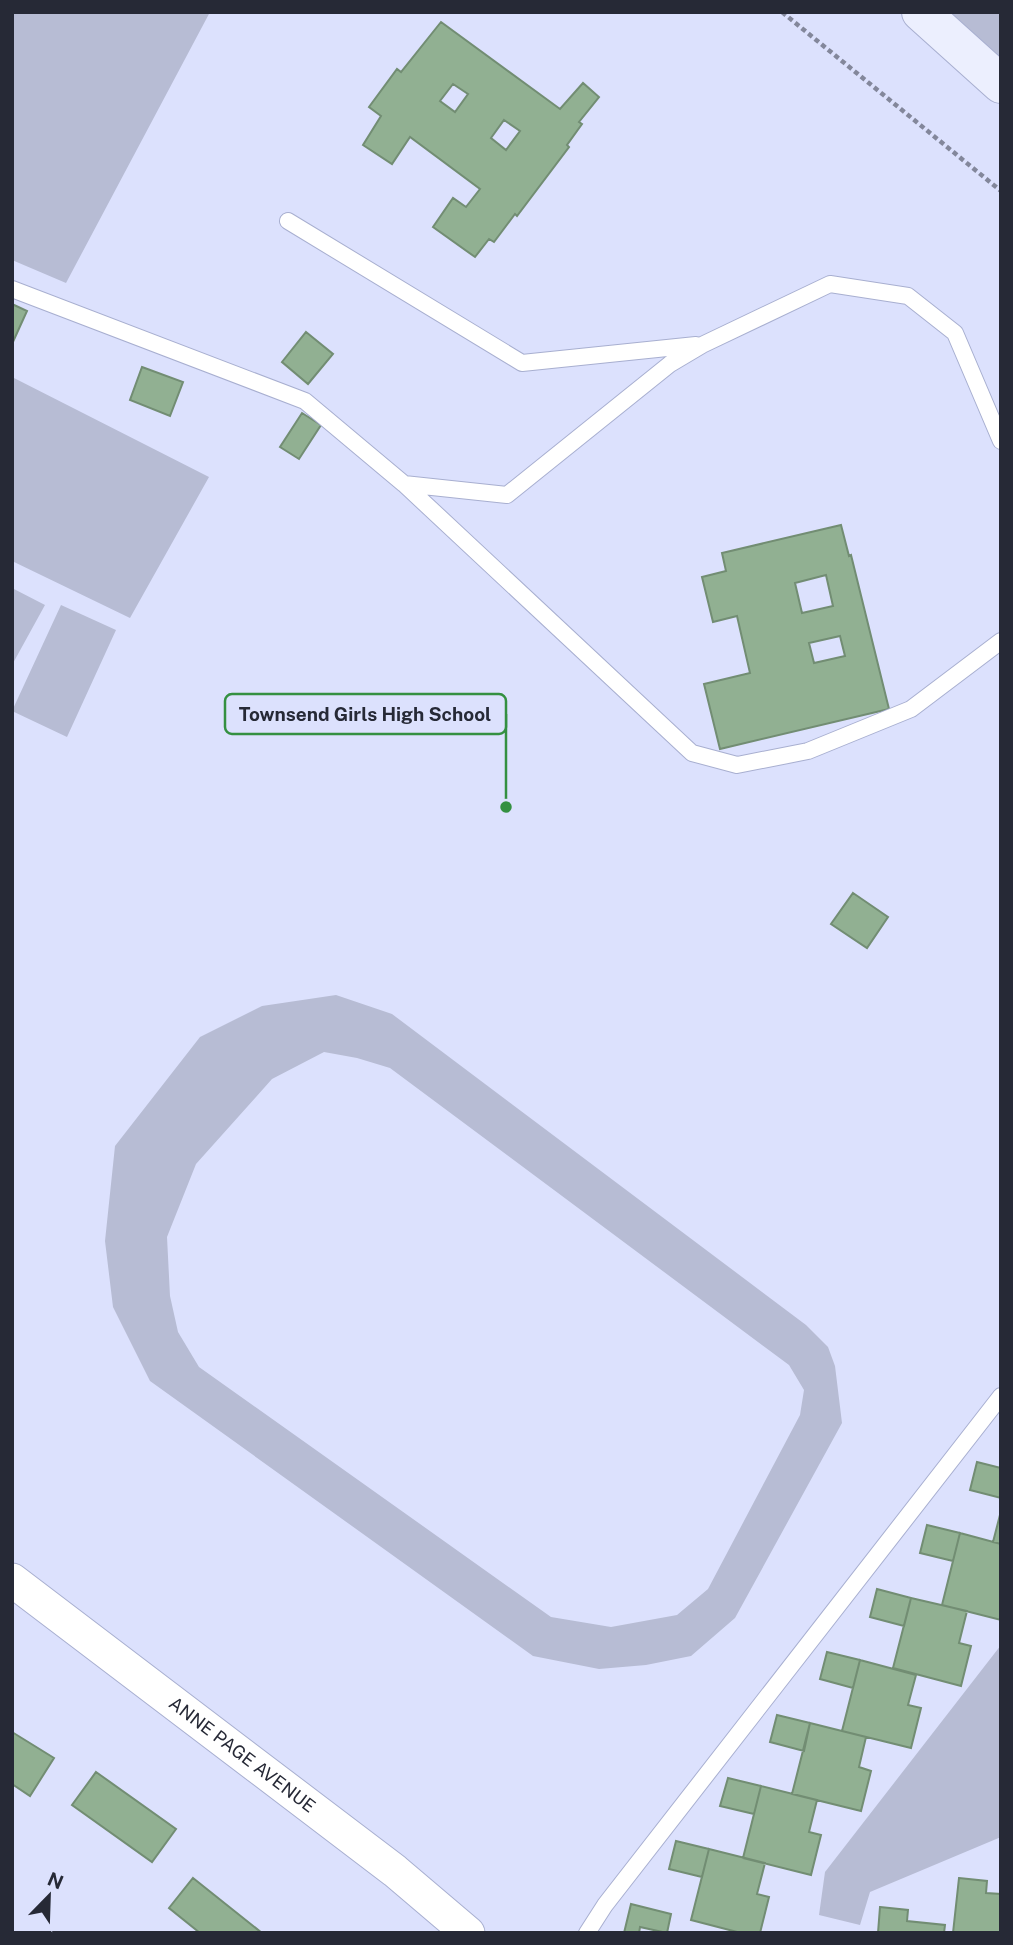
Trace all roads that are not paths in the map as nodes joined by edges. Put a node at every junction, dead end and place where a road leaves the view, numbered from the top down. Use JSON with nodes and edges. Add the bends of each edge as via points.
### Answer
{"nodes":[{"id":1,"x":921,"y":12,"type":"edge"},
{"id":2,"x":1001,"y":84,"type":"edge"},
{"id":3,"x":288,"y":221,"type":"dead end"},
{"id":4,"x":12,"y":289,"type":"edge"},
{"id":5,"x":702,"y":345,"type":"junction"},
{"id":6,"x":1001,"y":441,"type":"edge"},
{"id":7,"x":404,"y":484,"type":"junction"},
{"id":8,"x":1001,"y":641,"type":"edge"},
{"id":9,"x":1001,"y":1396,"type":"edge"},
{"id":10,"x":12,"y":1580,"type":"edge"},
{"id":11,"x":468,"y":1933,"type":"edge"},
{"id":12,"x":587,"y":1933,"type":"edge"}],
"edges":[{"from":1,"to":2,"type":"main road"},
{"from":3,"to":5,"type":"lane","via":[[522,363]]},
{"from":4,"to":7,"type":"lane","via":[[305,401]]},
{"from":5,"to":6,"type":"lane","via":[[830,284],[908,296],[955,333]]},
{"from":5,"to":7,"type":"lane","via":[[670,364],[507,495]]},
{"from":7,"to":8,"type":"lane","via":[[692,754],[737,765],[808,751],[911,709]]},
{"from":9,"to":12,"type":"lane"},
{"from":10,"to":11,"type":"street","name":"ANNE PAGE AVENUE","via":[[395,1871]]}]}
